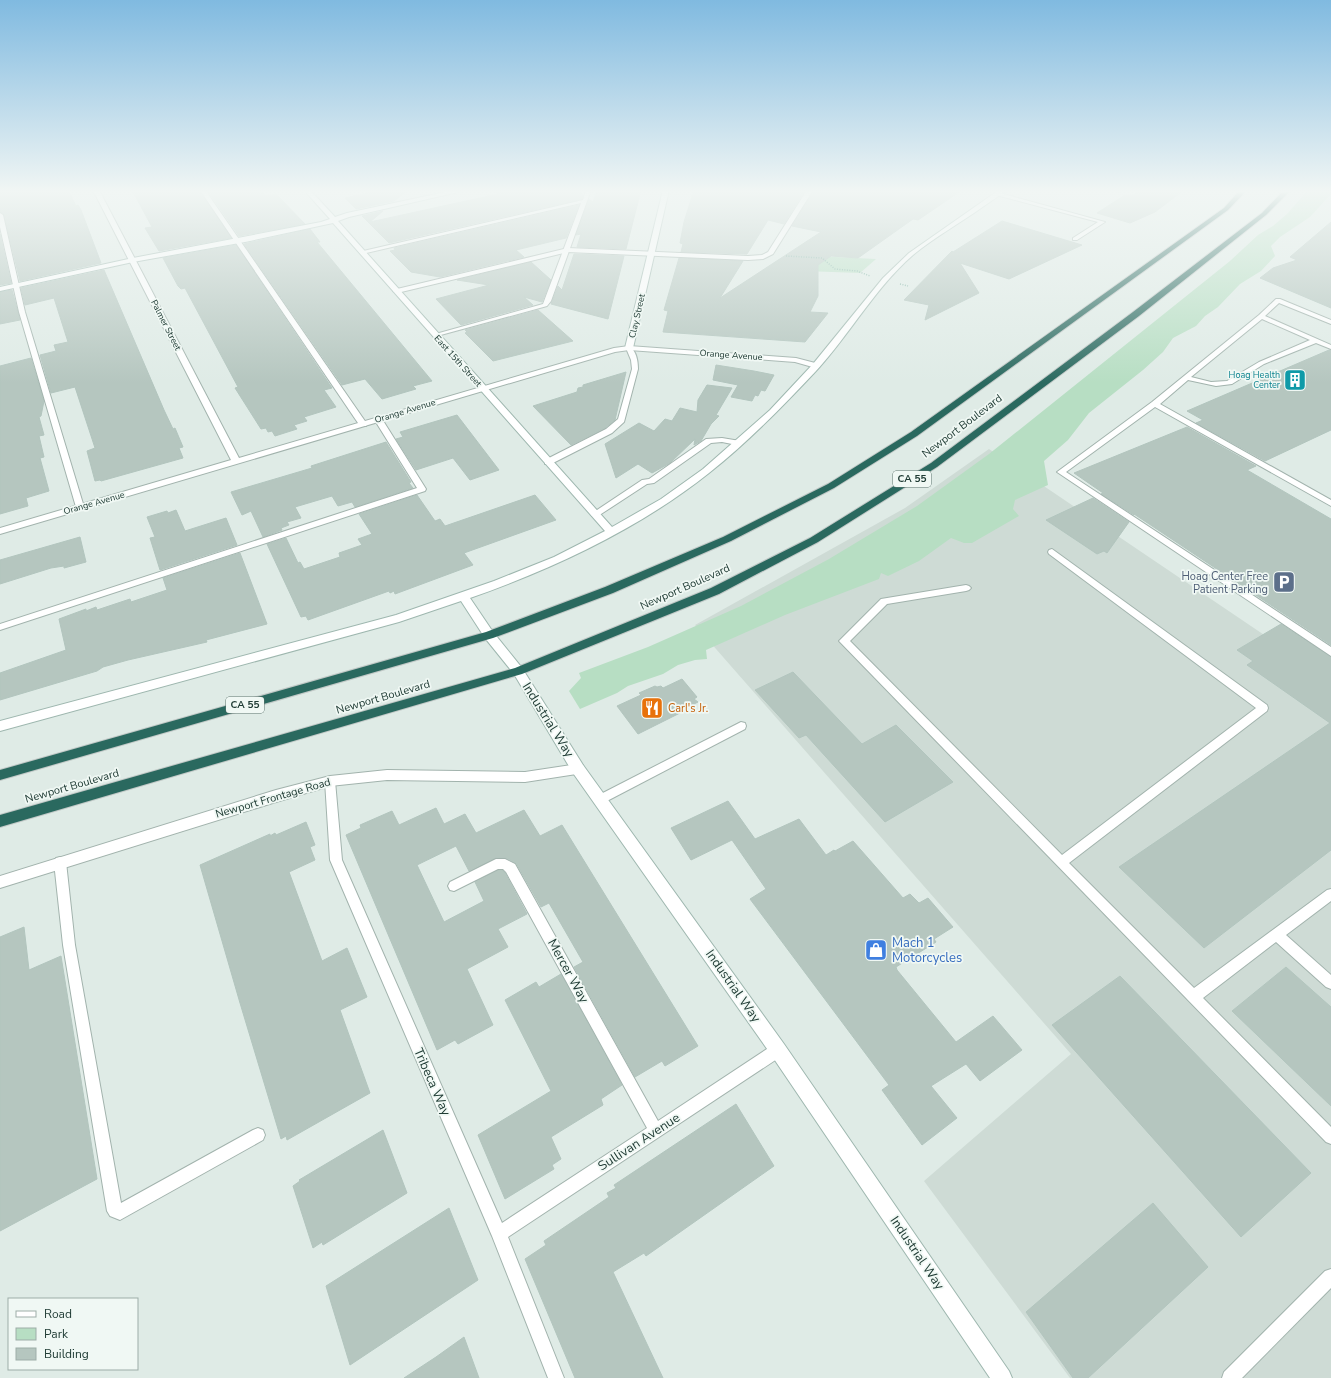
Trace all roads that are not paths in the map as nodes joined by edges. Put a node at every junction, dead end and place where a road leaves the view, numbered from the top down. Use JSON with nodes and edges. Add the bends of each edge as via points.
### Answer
{"nodes":[{"id":1,"x":10,"y":254,"type":"edge"},
{"id":2,"x":130,"y":254,"type":"edge"},
{"id":3,"x":164,"y":254,"type":"edge"},
{"id":4,"x":245,"y":254,"type":"edge"},
{"id":5,"x":364,"y":254,"type":"edge"},
{"id":6,"x":550,"y":254,"type":"edge"},
{"id":7,"x":566,"y":254,"type":"edge"},
{"id":8,"x":652,"y":254,"type":"edge"},
{"id":9,"x":677,"y":254,"type":"edge"},
{"id":10,"x":768,"y":254,"type":"edge"},
{"id":11,"x":911,"y":254,"type":"edge"},
{"id":12,"x":1163,"y":254,"type":"edge"},
{"id":13,"x":1212,"y":254,"type":"edge"},
{"id":14,"x":133,"y":260,"type":"junction"},
{"id":15,"x":17,"y":285,"type":"junction"},
{"id":16,"x":0,"y":289,"type":"edge"},
{"id":17,"x":397,"y":291,"type":"junction"},
{"id":18,"x":1261,"y":316,"type":"junction"},
{"id":19,"x":1331,"y":322,"type":"edge"},
{"id":20,"x":435,"y":335,"type":"junction"},
{"id":21,"x":1316,"y":340,"type":"junction"},
{"id":22,"x":1331,"y":347,"type":"edge"},
{"id":23,"x":629,"y":348,"type":"junction"},
{"id":24,"x":816,"y":366,"type":"junction"},
{"id":25,"x":1186,"y":378,"type":"junction"},
{"id":26,"x":482,"y":388,"type":"junction"},
{"id":27,"x":1155,"y":404,"type":"junction"},
{"id":28,"x":378,"y":419,"type":"junction"},
{"id":29,"x":363,"y":424,"type":"junction"},
{"id":30,"x":737,"y":443,"type":"junction"},
{"id":31,"x":236,"y":461,"type":"junction"},
{"id":32,"x":548,"y":462,"type":"junction"},
{"id":33,"x":1331,"y":503,"type":"edge"},
{"id":34,"x":80,"y":507,"type":"junction"},
{"id":35,"x":595,"y":514,"type":"junction"},
{"id":36,"x":0,"y":530,"type":"edge"},
{"id":37,"x":611,"y":532,"type":"junction"},
{"id":38,"x":1052,"y":552,"type":"dead end"},
{"id":39,"x":966,"y":588,"type":"dead end"},
{"id":40,"x":463,"y":596,"type":"junction"},
{"id":41,"x":0,"y":627,"type":"edge"},
{"id":42,"x":489,"y":635,"type":"junction"},
{"id":43,"x":1331,"y":652,"type":"edge"},
{"id":44,"x":518,"y":671,"type":"junction"},
{"id":45,"x":0,"y":726,"type":"edge"},
{"id":46,"x":741,"y":726,"type":"dead end"},
{"id":47,"x":578,"y":769,"type":"junction"},
{"id":48,"x":0,"y":775,"type":"edge"},
{"id":49,"x":330,"y":780,"type":"junction"},
{"id":50,"x":601,"y":799,"type":"junction"},
{"id":51,"x":0,"y":821,"type":"edge"},
{"id":52,"x":60,"y":862,"type":"junction"},
{"id":53,"x":1061,"y":862,"type":"junction"},
{"id":54,"x":0,"y":882,"type":"edge"},
{"id":55,"x":454,"y":886,"type":"dead end"},
{"id":56,"x":1331,"y":894,"type":"edge"},
{"id":57,"x":1276,"y":935,"type":"junction"},
{"id":58,"x":1331,"y":983,"type":"edge"},
{"id":59,"x":1193,"y":997,"type":"junction"},
{"id":60,"x":778,"y":1050,"type":"junction"},
{"id":61,"x":656,"y":1131,"type":"junction"},
{"id":62,"x":258,"y":1135,"type":"dead end"},
{"id":63,"x":1331,"y":1137,"type":"edge"},
{"id":64,"x":499,"y":1234,"type":"junction"},
{"id":65,"x":1331,"y":1277,"type":"edge"},
{"id":66,"x":556,"y":1378,"type":"edge"},
{"id":67,"x":1002,"y":1378,"type":"edge"},
{"id":68,"x":1230,"y":1378,"type":"edge"}],
"edges":[{"from":1,"to":15,"type":"lane"},
{"from":2,"to":14,"type":"street","name":"Palmer Street"},
{"from":3,"to":14,"type":"street"},
{"from":4,"to":29,"type":"lane"},
{"from":5,"to":17,"type":"street","name":"East 15th Street"},
{"from":6,"to":17,"type":"street"},
{"from":7,"to":20,"type":"lane","via":[[545,305]]},
{"from":8,"to":23,"type":"street","name":"Clay Street"},
{"from":9,"to":10,"type":"street","via":[[748,258]]},
{"from":11,"to":24,"type":"street","via":[[886,280]]},
{"from":12,"to":42,"type":"highway","name":"Newport Boulevard","number":"CA 55","via":[[914,434],[831,486],[726,539],[609,590]]},
{"from":13,"to":44,"type":"highway","name":"Newport Boulevard","number":"CA 55","via":[[934,465],[814,540],[715,591]]},
{"from":14,"to":15,"type":"street"},
{"from":14,"to":31,"type":"street","name":"Palmer Street"},
{"from":15,"to":16,"type":"street"},
{"from":15,"to":34,"type":"lane","via":[[22,312]]},
{"from":17,"to":20,"type":"street","name":"East 15th Street"},
{"from":18,"to":19,"type":"lane","via":[[1278,300]]},
{"from":18,"to":21,"type":"lane"},
{"from":18,"to":25,"type":"lane"},
{"from":20,"to":26,"type":"street","name":"East 15th Street"},
{"from":21,"to":22,"type":"lane"},
{"from":21,"to":25,"type":"lane","via":[[1255,367],[1234,382],[1211,384]]},
{"from":23,"to":24,"type":"street","name":"Orange Avenue","via":[[796,360]]},
{"from":23,"to":26,"type":"street","name":"Orange Avenue","via":[[614,350]]},
{"from":23,"to":32,"type":"lane","via":[[635,368],[621,420],[609,431]]},
{"from":24,"to":30,"type":"street","via":[[773,412]]},
{"from":25,"to":27,"type":"lane"},
{"from":26,"to":28,"type":"street","name":"Orange Avenue"},
{"from":26,"to":32,"type":"street","name":"East 15th Street"},
{"from":27,"to":33,"type":"lane"},
{"from":27,"to":43,"type":"lane","via":[[1061,472]]},
{"from":28,"to":29,"type":"street","name":"Orange Avenue"},
{"from":28,"to":41,"type":"lane","via":[[422,489]]},
{"from":29,"to":31,"type":"street","name":"Orange Avenue"},
{"from":30,"to":35,"type":"lane","via":[[709,441],[655,478]]},
{"from":30,"to":37,"type":"street","via":[[706,471],[664,501]]},
{"from":31,"to":34,"type":"street","name":"Orange Avenue"},
{"from":32,"to":35,"type":"street","name":"East 15th Street"},
{"from":34,"to":36,"type":"street","name":"Orange Avenue"},
{"from":35,"to":37,"type":"street","name":"East 15th Street"},
{"from":37,"to":40,"type":"street","via":[[558,559]]},
{"from":38,"to":53,"type":"lane","via":[[1263,708]]},
{"from":39,"to":53,"type":"lane","via":[[884,601],[844,641]]},
{"from":40,"to":42,"type":"street","name":"Industrial Way"},
{"from":40,"to":45,"type":"street","via":[[399,618]]},
{"from":42,"to":44,"type":"street","name":"Industrial Way"},
{"from":42,"to":48,"type":"highway","name":"Newport Boulevard","number":"CA 55"},
{"from":44,"to":47,"type":"street","name":"Industrial Way"},
{"from":44,"to":51,"type":"highway","name":"Newport Boulevard","number":"CA 55"},
{"from":46,"to":50,"type":"lane"},
{"from":47,"to":49,"type":"street","name":"Newport Frontage Road","via":[[525,777],[386,775]]},
{"from":47,"to":50,"type":"street","name":"Industrial Way"},
{"from":49,"to":52,"type":"street","name":"Newport Frontage Road"},
{"from":49,"to":64,"type":"lane","name":"Tribeca Way","via":[[336,860]]},
{"from":50,"to":60,"type":"street","name":"Industrial Way"},
{"from":52,"to":54,"type":"street","name":"Newport Frontage Road"},
{"from":52,"to":62,"type":"lane","via":[[69,945],[115,1211],[120,1212]]},
{"from":53,"to":59,"type":"lane"},
{"from":55,"to":61,"type":"lane","name":"Mercer Way","via":[[496,864],[509,866]]},
{"from":56,"to":57,"type":"lane"},
{"from":57,"to":58,"type":"lane"},
{"from":57,"to":59,"type":"lane"},
{"from":59,"to":63,"type":"lane"},
{"from":60,"to":61,"type":"lane","name":"Sullivan Avenue"},
{"from":60,"to":67,"type":"street","name":"Industrial Way"},
{"from":61,"to":64,"type":"lane","name":"Sullivan Avenue"},
{"from":64,"to":66,"type":"lane","name":"Tribeca Way"},
{"from":65,"to":68,"type":"lane"}]}
